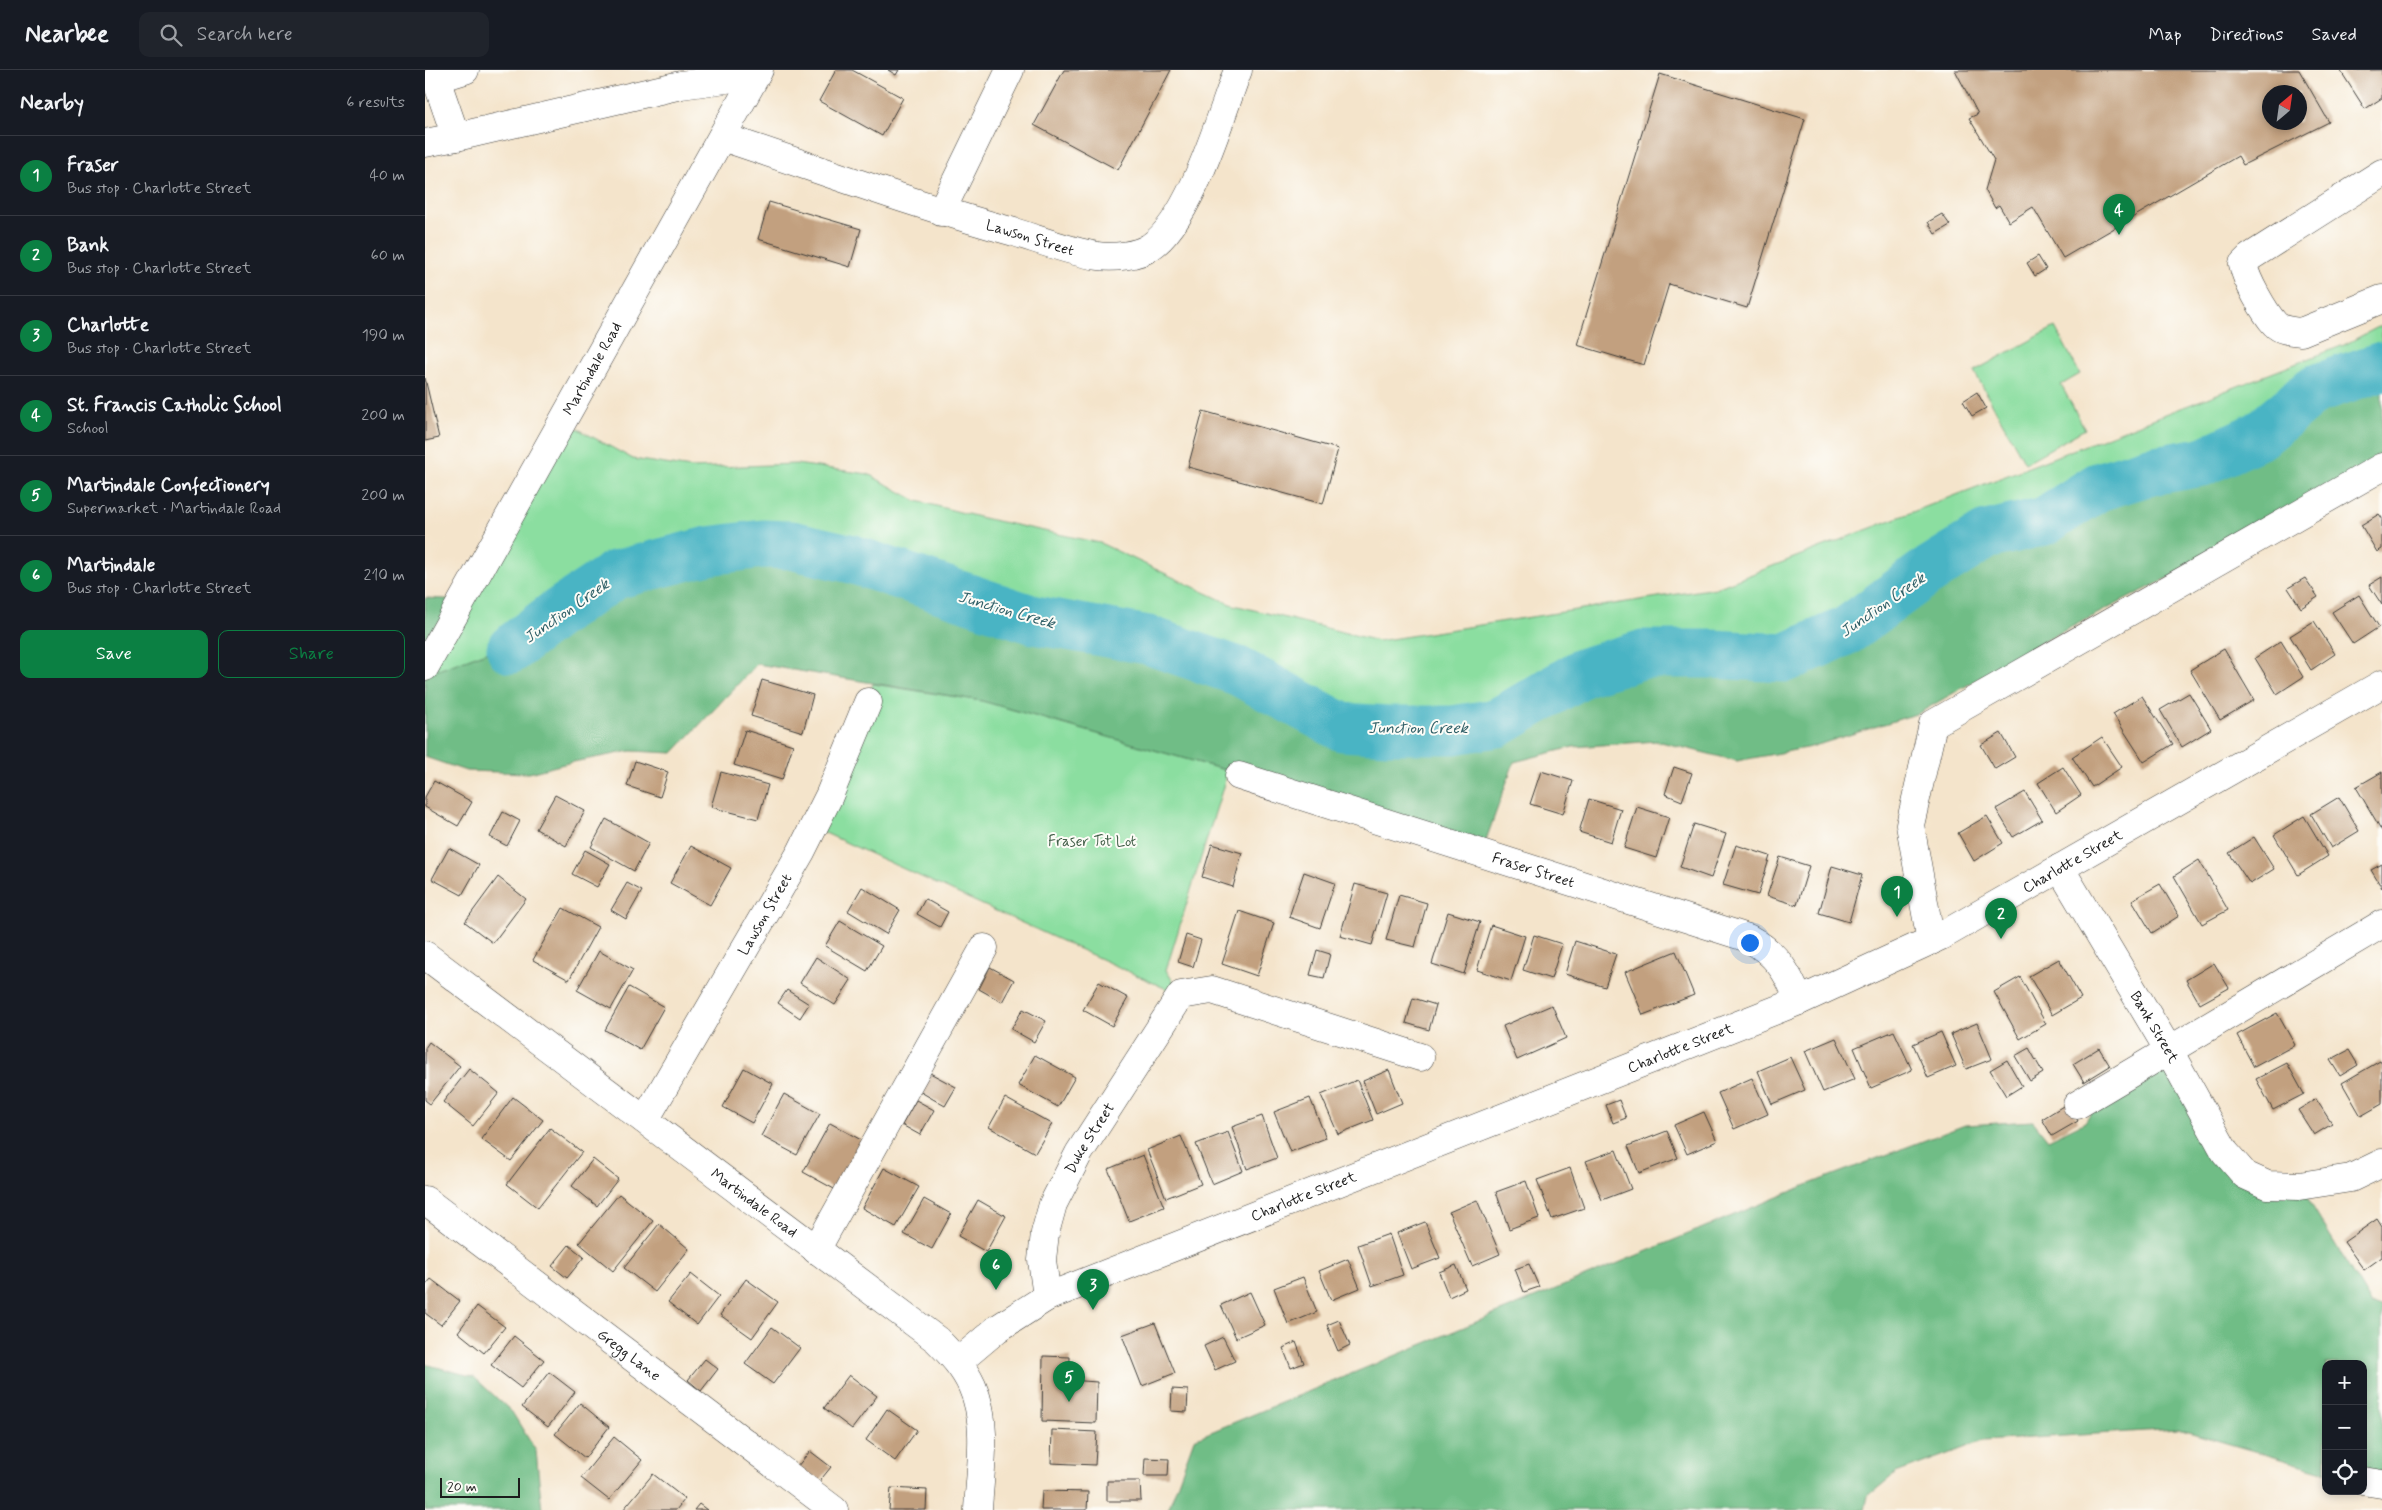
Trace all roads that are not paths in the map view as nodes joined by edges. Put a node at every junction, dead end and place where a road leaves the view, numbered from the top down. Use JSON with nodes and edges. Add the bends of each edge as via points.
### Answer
{"nodes":[{"id":1,"x":465,"y":70,"type":"edge"},
{"id":2,"x":1009,"y":70,"type":"edge"},
{"id":3,"x":1239,"y":70,"type":"edge"},
{"id":4,"x":758,"y":72,"type":"edge"},
{"id":5,"x":456,"y":137,"type":"junction"},
{"id":6,"x":722,"y":137,"type":"junction"},
{"id":7,"x":425,"y":143,"type":"edge"},
{"id":8,"x":2382,"y":174,"type":"edge"},
{"id":9,"x":941,"y":212,"type":"junction"},
{"id":10,"x":2382,"y":299,"type":"edge"},
{"id":11,"x":2382,"y":468,"type":"edge"},
{"id":12,"x":425,"y":667,"type":"edge"},
{"id":13,"x":2382,"y":684,"type":"edge"},
{"id":14,"x":868,"y":702,"type":"dead end"},
{"id":15,"x":1239,"y":776,"type":"dead end"},
{"id":16,"x":2060,"y":868,"type":"junction"},
{"id":17,"x":2382,"y":924,"type":"edge"},
{"id":18,"x":1931,"y":941,"type":"junction"},
{"id":19,"x":984,"y":948,"type":"dead end"},
{"id":20,"x":425,"y":956,"type":"edge"},
{"id":21,"x":1799,"y":1001,"type":"junction"},
{"id":22,"x":2168,"y":1049,"type":"junction"},
{"id":23,"x":1421,"y":1057,"type":"dead end"},
{"id":24,"x":2077,"y":1105,"type":"dead end"},
{"id":25,"x":645,"y":1120,"type":"junction"},
{"id":26,"x":2382,"y":1163,"type":"edge"},
{"id":27,"x":425,"y":1200,"type":"edge"},
{"id":28,"x":816,"y":1250,"type":"junction"},
{"id":29,"x":1047,"y":1297,"type":"junction"},
{"id":30,"x":958,"y":1362,"type":"junction"},
{"id":31,"x":2367,"y":1482,"type":"edge"},
{"id":32,"x":2382,"y":1484,"type":"edge"},
{"id":33,"x":834,"y":1510,"type":"edge"},
{"id":34,"x":978,"y":1510,"type":"edge"}],
"edges":[{"from":1,"to":5,"type":"street","via":[[436,79]]},
{"from":2,"to":9,"type":"street"},
{"from":3,"to":9,"type":"street","name":"Lawson Street","via":[[1193,188],[1164,236],[1148,249],[1126,255],[1098,256]]},
{"from":4,"to":5,"type":"street","via":[[681,85]]},
{"from":4,"to":6,"type":"street","name":"Martindale Road"},
{"from":5,"to":7,"type":"street"},
{"from":6,"to":9,"type":"street","name":"Lawson Street"},
{"from":6,"to":12,"type":"street","name":"Martindale Road"},
{"from":8,"to":10,"type":"street","via":[[2243,264],[2246,277],[2275,325],[2287,331],[2301,332]]},
{"from":11,"to":18,"type":"street","via":[[1933,724],[1910,826]]},
{"from":13,"to":16,"type":"street","name":"Charlotte Street"},
{"from":14,"to":25,"type":"street","name":"Lawson Street","via":[[829,796],[801,852]]},
{"from":15,"to":21,"type":"street","name":"Fraser Street","via":[[1748,938],[1778,960],[1790,977]]},
{"from":16,"to":18,"type":"street","name":"Charlotte Street"},
{"from":16,"to":22,"type":"street","name":"Bank Street"},
{"from":17,"to":22,"type":"street"},
{"from":18,"to":21,"type":"street","name":"Charlotte Street"},
{"from":19,"to":28,"type":"street"},
{"from":20,"to":25,"type":"street","name":"Martindale Road"},
{"from":21,"to":29,"type":"street","name":"Charlotte Street"},
{"from":22,"to":24,"type":"street"},
{"from":22,"to":26,"type":"street","name":"Bank Street","via":[[2225,1152],[2255,1181],[2267,1185],[2299,1186],[2351,1178]]},
{"from":23,"to":29,"type":"street","name":"Duke Street","via":[[1213,990],[1181,995],[1079,1153],[1053,1204],[1041,1260]]},
{"from":25,"to":28,"type":"street","name":"Martindale Road"},
{"from":27,"to":33,"type":"street","name":"Gregg Lane"},
{"from":28,"to":30,"type":"street","name":"Martindale Road","via":[[937,1340]]},
{"from":29,"to":30,"type":"street","name":"Charlotte Street","via":[[997,1329]]},
{"from":30,"to":34,"type":"street","name":"Martindale Road","via":[[973,1387],[980,1415]]},
{"from":31,"to":32,"type":"street"}]}
